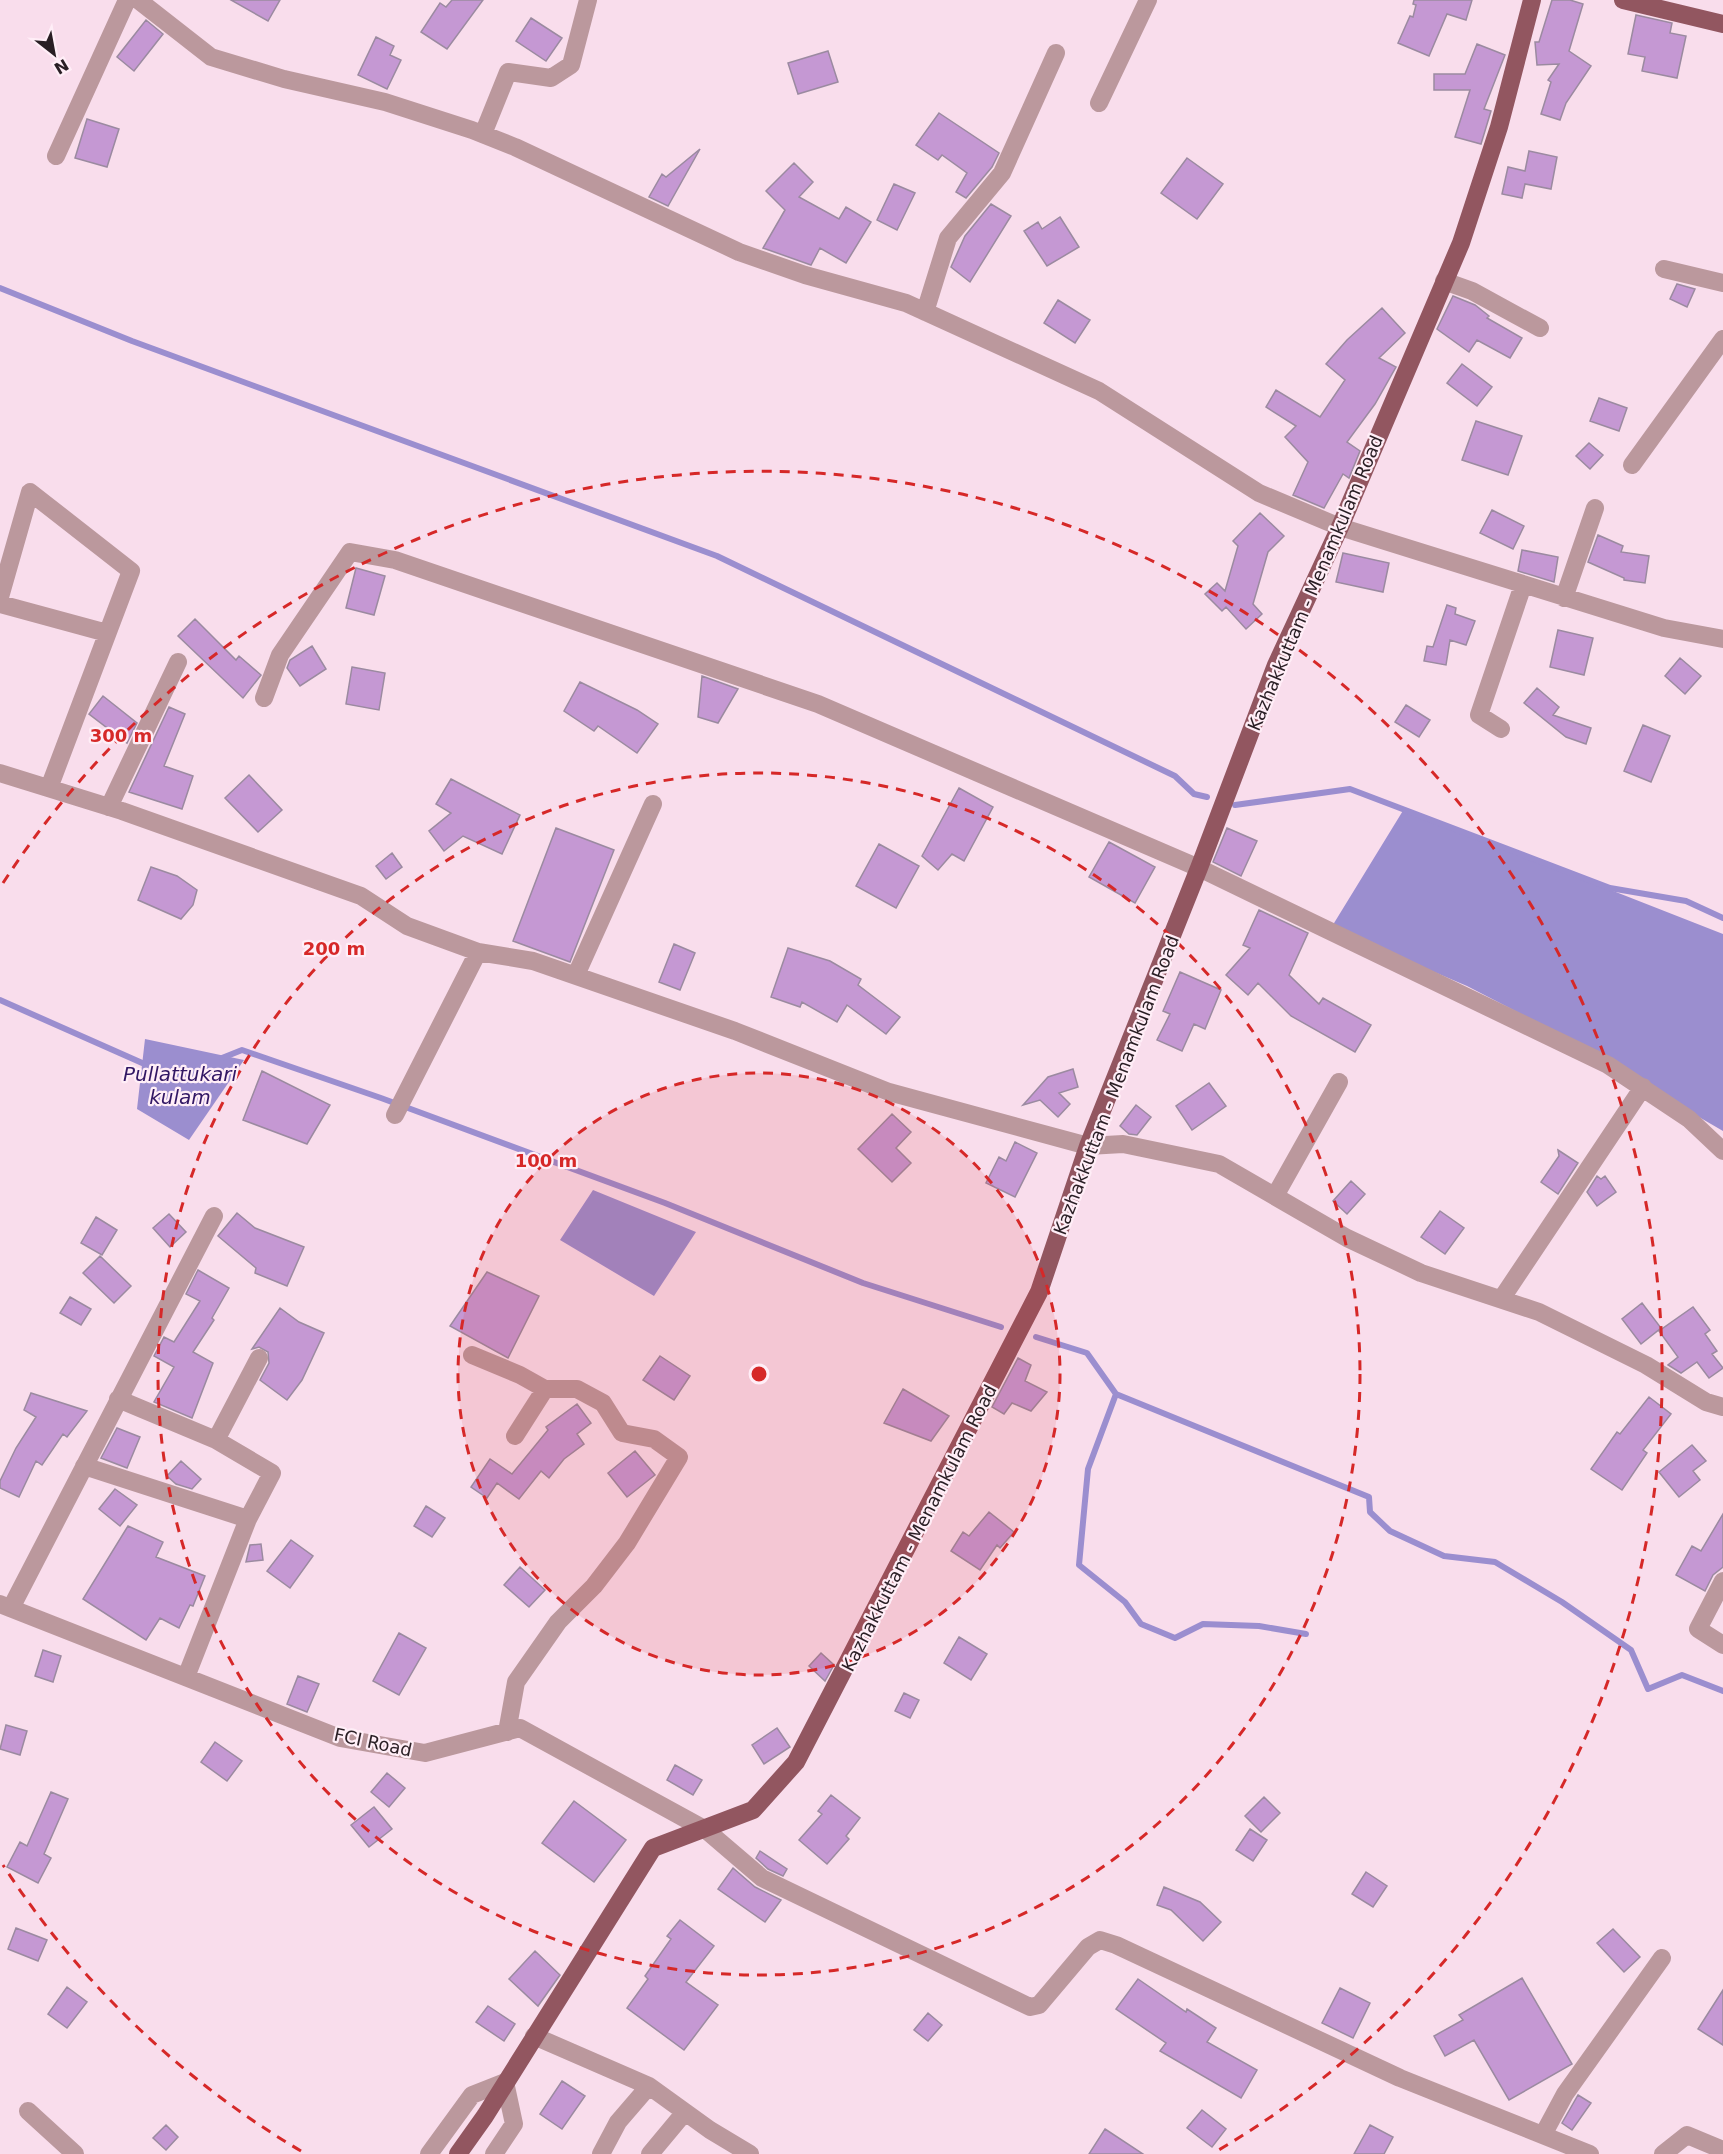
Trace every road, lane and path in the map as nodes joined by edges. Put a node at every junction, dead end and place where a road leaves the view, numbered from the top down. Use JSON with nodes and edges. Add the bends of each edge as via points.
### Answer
{"nodes":[{"id":1,"x":127,"y":0,"type":"edge"},
{"id":2,"x":138,"y":0,"type":"edge"},
{"id":3,"x":588,"y":0,"type":"edge"},
{"id":4,"x":1148,"y":0,"type":"edge"},
{"id":5,"x":1532,"y":0,"type":"edge"},
{"id":6,"x":1623,"y":0,"type":"edge"},
{"id":7,"x":1723,"y":24,"type":"edge"},
{"id":8,"x":1056,"y":53,"type":"dead end"},
{"id":9,"x":1100,"y":103,"type":"dead end"},
{"id":10,"x":483,"y":134,"type":"junction"},
{"id":11,"x":56,"y":156,"type":"dead end"},
{"id":12,"x":1664,"y":269,"type":"dead end"},
{"id":13,"x":1444,"y":281,"type":"junction"},
{"id":14,"x":1723,"y":283,"type":"edge"},
{"id":15,"x":925,"y":312,"type":"junction"},
{"id":16,"x":1540,"y":327,"type":"dead end"},
{"id":17,"x":1723,"y":339,"type":"edge"},
{"id":18,"x":1632,"y":465,"type":"dead end"},
{"id":19,"x":1594,"y":508,"type":"dead end"},
{"id":20,"x":1340,"y":527,"type":"junction"},
{"id":21,"x":1523,"y":585,"type":"junction"},
{"id":22,"x":0,"y":597,"type":"edge"},
{"id":23,"x":1564,"y":598,"type":"junction"},
{"id":24,"x":0,"y":604,"type":"edge"},
{"id":25,"x":107,"y":633,"type":"junction"},
{"id":26,"x":1723,"y":639,"type":"edge"},
{"id":27,"x":178,"y":662,"type":"dead end"},
{"id":28,"x":264,"y":698,"type":"dead end"},
{"id":29,"x":1501,"y":729,"type":"dead end"},
{"id":30,"x":0,"y":773,"type":"edge"},
{"id":31,"x":49,"y":788,"type":"junction"},
{"id":32,"x":652,"y":804,"type":"dead end"},
{"id":33,"x":109,"y":807,"type":"junction"},
{"id":34,"x":1199,"y":868,"type":"junction"},
{"id":35,"x":478,"y":952,"type":"junction"},
{"id":36,"x":576,"y":975,"type":"junction"},
{"id":37,"x":1340,"y":1082,"type":"dead end"},
{"id":38,"x":1643,"y":1087,"type":"junction"},
{"id":39,"x":395,"y":1115,"type":"dead end"},
{"id":40,"x":1088,"y":1146,"type":"junction"},
{"id":41,"x":1723,"y":1151,"type":"edge"},
{"id":42,"x":1275,"y":1196,"type":"junction"},
{"id":43,"x":214,"y":1216,"type":"dead end"},
{"id":44,"x":1502,"y":1298,"type":"junction"},
{"id":45,"x":471,"y":1355,"type":"dead end"},
{"id":46,"x":259,"y":1358,"type":"dead end"},
{"id":47,"x":545,"y":1389,"type":"junction"},
{"id":48,"x":118,"y":1399,"type":"junction"},
{"id":49,"x":1723,"y":1407,"type":"edge"},
{"id":50,"x":515,"y":1436,"type":"dead end"},
{"id":51,"x":216,"y":1440,"type":"junction"},
{"id":52,"x":84,"y":1466,"type":"junction"},
{"id":53,"x":248,"y":1519,"type":"junction"},
{"id":54,"x":1723,"y":1581,"type":"edge"},
{"id":55,"x":5,"y":1606,"type":"edge"},
{"id":56,"x":1723,"y":1645,"type":"edge"},
{"id":57,"x":186,"y":1677,"type":"junction"},
{"id":58,"x":507,"y":1732,"type":"junction"},
{"id":59,"x":706,"y":1830,"type":"junction"},
{"id":60,"x":1662,"y":1958,"type":"dead end"},
{"id":61,"x":534,"y":2036,"type":"junction"},
{"id":62,"x":505,"y":2082,"type":"junction"},
{"id":63,"x":649,"y":2086,"type":"junction"},
{"id":64,"x":28,"y":2111,"type":"dead end"},
{"id":65,"x":685,"y":2112,"type":"junction"},
{"id":66,"x":1543,"y":2135,"type":"junction"},
{"id":67,"x":1723,"y":2150,"type":"edge"},
{"id":68,"x":747,"y":2153,"type":"edge"},
{"id":69,"x":75,"y":2154,"type":"edge"},
{"id":70,"x":429,"y":2154,"type":"edge"},
{"id":71,"x":458,"y":2154,"type":"edge"},
{"id":72,"x":494,"y":2154,"type":"edge"},
{"id":73,"x":601,"y":2154,"type":"edge"},
{"id":74,"x":650,"y":2154,"type":"edge"},
{"id":75,"x":1590,"y":2154,"type":"edge"},
{"id":76,"x":1663,"y":2154,"type":"edge"}],
"edges":[{"from":1,"to":11,"type":"street"},
{"from":2,"to":10,"type":"street","via":[[211,57],[284,79],[385,102]]},
{"from":3,"to":10,"type":"street","via":[[571,66],[551,78],[508,72]]},
{"from":4,"to":9,"type":"street"},
{"from":5,"to":13,"type":"main road","name":"Kazhakkuttam - Menamkulam Road","via":[[1499,127],[1461,243]]},
{"from":6,"to":7,"type":"main road"},
{"from":8,"to":15,"type":"street","via":[[1002,172],[948,238]]},
{"from":10,"to":15,"type":"street","via":[[739,252]]},
{"from":12,"to":14,"type":"street"},
{"from":13,"to":16,"type":"street","via":[[1472,291]]},
{"from":13,"to":20,"type":"main road","name":"Kazhakkuttam - Menamkulam Road"},
{"from":15,"to":20,"type":"street","via":[[1099,391],[1259,493]]},
{"from":17,"to":18,"type":"street"},
{"from":19,"to":23,"type":"street"},
{"from":20,"to":21,"type":"street"},
{"from":20,"to":34,"type":"main road","name":"Kazhakkuttam - Menamkulam Road","via":[[1276,666]]},
{"from":21,"to":23,"type":"street"},
{"from":21,"to":29,"type":"street","via":[[1479,715]]},
{"from":22,"to":25,"type":"street","via":[[30,492],[131,571]]},
{"from":23,"to":26,"type":"street","via":[[1664,628]]},
{"from":24,"to":25,"type":"street"},
{"from":25,"to":31,"type":"street"},
{"from":27,"to":33,"type":"street"},
{"from":28,"to":34,"type":"street","via":[[280,655],[350,552],[395,560],[796,696]]},
{"from":30,"to":31,"type":"street"},
{"from":31,"to":33,"type":"street"},
{"from":32,"to":36,"type":"street"},
{"from":33,"to":35,"type":"street","via":[[361,896],[407,926]]},
{"from":34,"to":38,"type":"street","via":[[1598,1060]]},
{"from":34,"to":40,"type":"main road","name":"Kazhakkuttam - Menamkulam Road"},
{"from":35,"to":36,"type":"street","via":[[533,961]]},
{"from":35,"to":39,"type":"street"},
{"from":36,"to":40,"type":"street","via":[[735,1031],[889,1092]]},
{"from":37,"to":42,"type":"street"},
{"from":38,"to":41,"type":"street","via":[[1689,1119]]},
{"from":38,"to":44,"type":"street"},
{"from":40,"to":42,"type":"street","via":[[1124,1144],[1219,1164]]},
{"from":40,"to":59,"type":"main road","name":"Kazhakkuttam - Menamkulam Road","via":[[1039,1292],[796,1762],[753,1810]]},
{"from":42,"to":44,"type":"street","via":[[1347,1238],[1421,1273]]},
{"from":43,"to":48,"type":"street"},
{"from":44,"to":49,"type":"street","via":[[1539,1312],[1646,1365],[1706,1402]]},
{"from":45,"to":47,"type":"street"},
{"from":46,"to":51,"type":"street"},
{"from":47,"to":50,"type":"street"},
{"from":47,"to":58,"type":"street","via":[[577,1389],[603,1403],[622,1433],[654,1439],[679,1457],[627,1543],[594,1586],[558,1622],[516,1682]]},
{"from":48,"to":51,"type":"street"},
{"from":48,"to":52,"type":"street"},
{"from":51,"to":53,"type":"street","via":[[272,1473]]},
{"from":52,"to":53,"type":"street"},
{"from":52,"to":55,"type":"street"},
{"from":53,"to":57,"type":"street"},
{"from":54,"to":56,"type":"street","via":[[1698,1629]]},
{"from":55,"to":57,"type":"street","name":"FCI Road"},
{"from":57,"to":58,"type":"street","name":"FCI Road","via":[[340,1738],[425,1753]]},
{"from":58,"to":59,"type":"street","name":"FCI Road","via":[[520,1728]]},
{"from":59,"to":61,"type":"main road","name":"Kazhakkuttam - Menamkulam Road","via":[[653,1848]]},
{"from":59,"to":66,"type":"street","name":"FCI Road","via":[[762,1878],[1030,2007],[1039,2005],[1088,1947],[1100,1940],[1400,2078]]},
{"from":60,"to":66,"type":"street","via":[[1565,2094]]},
{"from":61,"to":62,"type":"main road","name":"Kazhakkuttam - Menamkulam Road"},
{"from":61,"to":63,"type":"street"},
{"from":62,"to":70,"type":"street","via":[[471,2095]]},
{"from":62,"to":71,"type":"main road","name":"Kazhakkuttam - Menamkulam Road"},
{"from":62,"to":72,"type":"street","via":[[514,2124]]},
{"from":63,"to":65,"type":"street"},
{"from":63,"to":73,"type":"street","via":[[618,2122]]},
{"from":64,"to":69,"type":"street"},
{"from":65,"to":68,"type":"street"},
{"from":65,"to":74,"type":"street"},
{"from":66,"to":75,"type":"street"},
{"from":67,"to":76,"type":"street","via":[[1687,2135]]}]}
